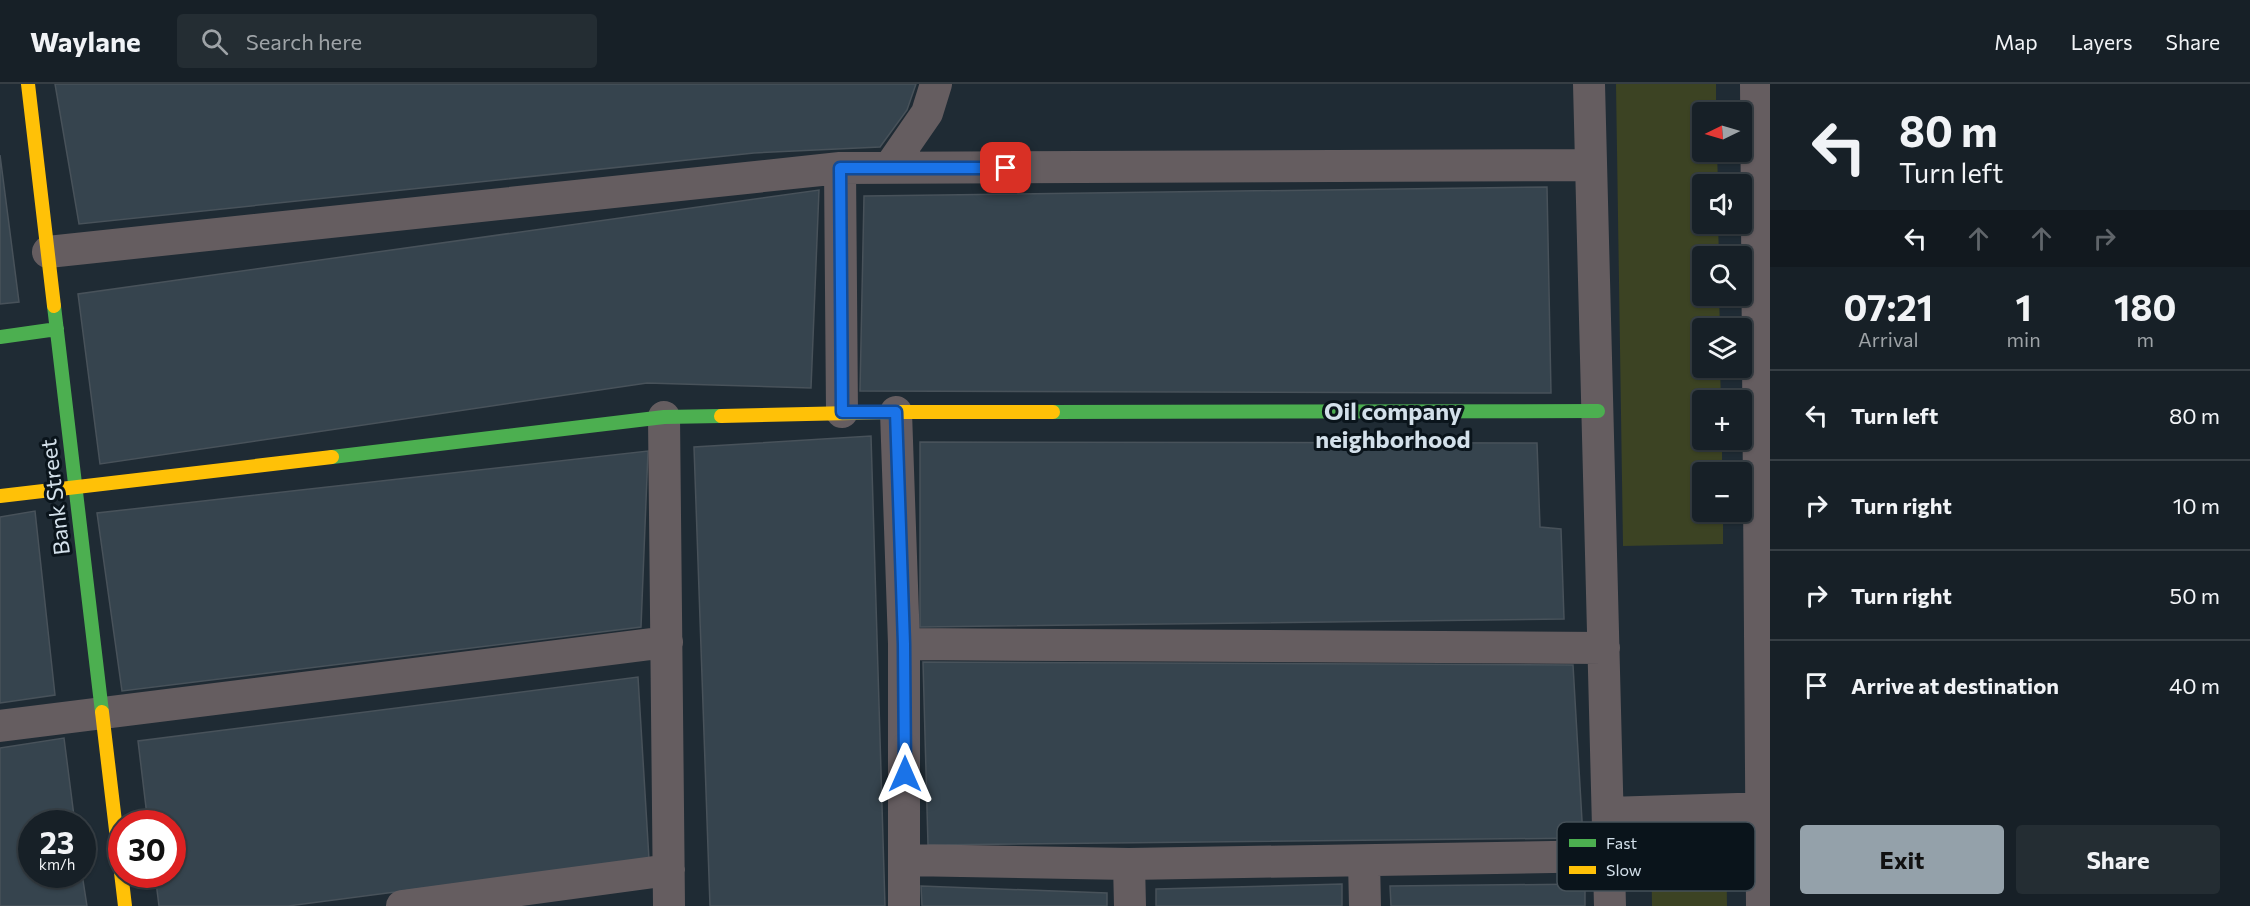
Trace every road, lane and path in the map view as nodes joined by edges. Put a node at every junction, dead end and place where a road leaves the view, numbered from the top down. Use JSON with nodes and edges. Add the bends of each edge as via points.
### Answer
{"nodes":[{"id":1,"x":27,"y":84,"type":"edge"},
{"id":2,"x":936,"y":84,"type":"edge"},
{"id":3,"x":1589,"y":84,"type":"edge"},
{"id":4,"x":1756,"y":84,"type":"edge"},
{"id":5,"x":1591,"y":165,"type":"junction"},
{"id":6,"x":840,"y":168,"type":"junction"},
{"id":7,"x":889,"y":168,"type":"junction"},
{"id":8,"x":48,"y":252,"type":"junction"},
{"id":9,"x":57,"y":330,"type":"junction"},
{"id":10,"x":0,"y":337,"type":"edge"},
{"id":11,"x":1598,"y":411,"type":"junction"},
{"id":12,"x":842,"y":412,"type":"junction"},
{"id":13,"x":896,"y":412,"type":"junction"},
{"id":14,"x":664,"y":417,"type":"junction"},
{"id":15,"x":75,"y":485,"type":"junction"},
{"id":16,"x":0,"y":496,"type":"edge"},
{"id":17,"x":667,"y":642,"type":"junction"},
{"id":18,"x":904,"y":644,"type":"junction"},
{"id":19,"x":1604,"y":648,"type":"junction"},
{"id":20,"x":102,"y":712,"type":"junction"},
{"id":21,"x":0,"y":726,"type":"edge"},
{"id":22,"x":1766,"y":808,"type":"edge"},
{"id":23,"x":1608,"y":813,"type":"junction"},
{"id":24,"x":1608,"y":822,"type":"edge"},
{"id":25,"x":1557,"y":857,"type":"edge"},
{"id":26,"x":905,"y":860,"type":"junction"},
{"id":27,"x":1364,"y":861,"type":"junction"},
{"id":28,"x":1129,"y":864,"type":"junction"},
{"id":29,"x":669,"y":870,"type":"junction"},
{"id":30,"x":1610,"y":891,"type":"edge"},
{"id":31,"x":125,"y":906,"type":"edge"},
{"id":32,"x":402,"y":906,"type":"edge"},
{"id":33,"x":669,"y":906,"type":"edge"},
{"id":34,"x":904,"y":906,"type":"edge"},
{"id":35,"x":1130,"y":906,"type":"edge"},
{"id":36,"x":1365,"y":906,"type":"edge"},
{"id":37,"x":1610,"y":906,"type":"edge"},
{"id":38,"x":1762,"y":906,"type":"edge"}],
"edges":[{"from":1,"to":8,"type":"street","name":"Bank Street"},
{"from":2,"to":7,"type":"street","via":[[927,113]]},
{"from":3,"to":5,"type":"street"},
{"from":4,"to":22,"type":"street"},
{"from":5,"to":7,"type":"street"},
{"from":5,"to":11,"type":"street"},
{"from":6,"to":7,"type":"street"},
{"from":6,"to":8,"type":"street"},
{"from":6,"to":12,"type":"street"},
{"from":8,"to":9,"type":"street","name":"Bank Street"},
{"from":9,"to":10,"type":"street"},
{"from":9,"to":15,"type":"street","name":"Bank Street"},
{"from":11,"to":13,"type":"street"},
{"from":11,"to":19,"type":"street"},
{"from":12,"to":13,"type":"street"},
{"from":12,"to":14,"type":"street"},
{"from":13,"to":18,"type":"street"},
{"from":14,"to":15,"type":"street"},
{"from":14,"to":17,"type":"street"},
{"from":15,"to":16,"type":"street"},
{"from":15,"to":20,"type":"street","name":"Bank Street"},
{"from":17,"to":20,"type":"street"},
{"from":17,"to":29,"type":"street"},
{"from":18,"to":19,"type":"street"},
{"from":18,"to":26,"type":"street"},
{"from":19,"to":23,"type":"street"},
{"from":20,"to":21,"type":"street"},
{"from":20,"to":31,"type":"street","name":"Bank Street"},
{"from":22,"to":23,"type":"street"},
{"from":22,"to":38,"type":"street"},
{"from":23,"to":24,"type":"street"},
{"from":25,"to":27,"type":"street"},
{"from":26,"to":28,"type":"street"},
{"from":26,"to":34,"type":"street"},
{"from":27,"to":28,"type":"street"},
{"from":27,"to":36,"type":"street"},
{"from":28,"to":35,"type":"street"},
{"from":29,"to":32,"type":"street"},
{"from":29,"to":33,"type":"street"},
{"from":30,"to":37,"type":"street"}]}
